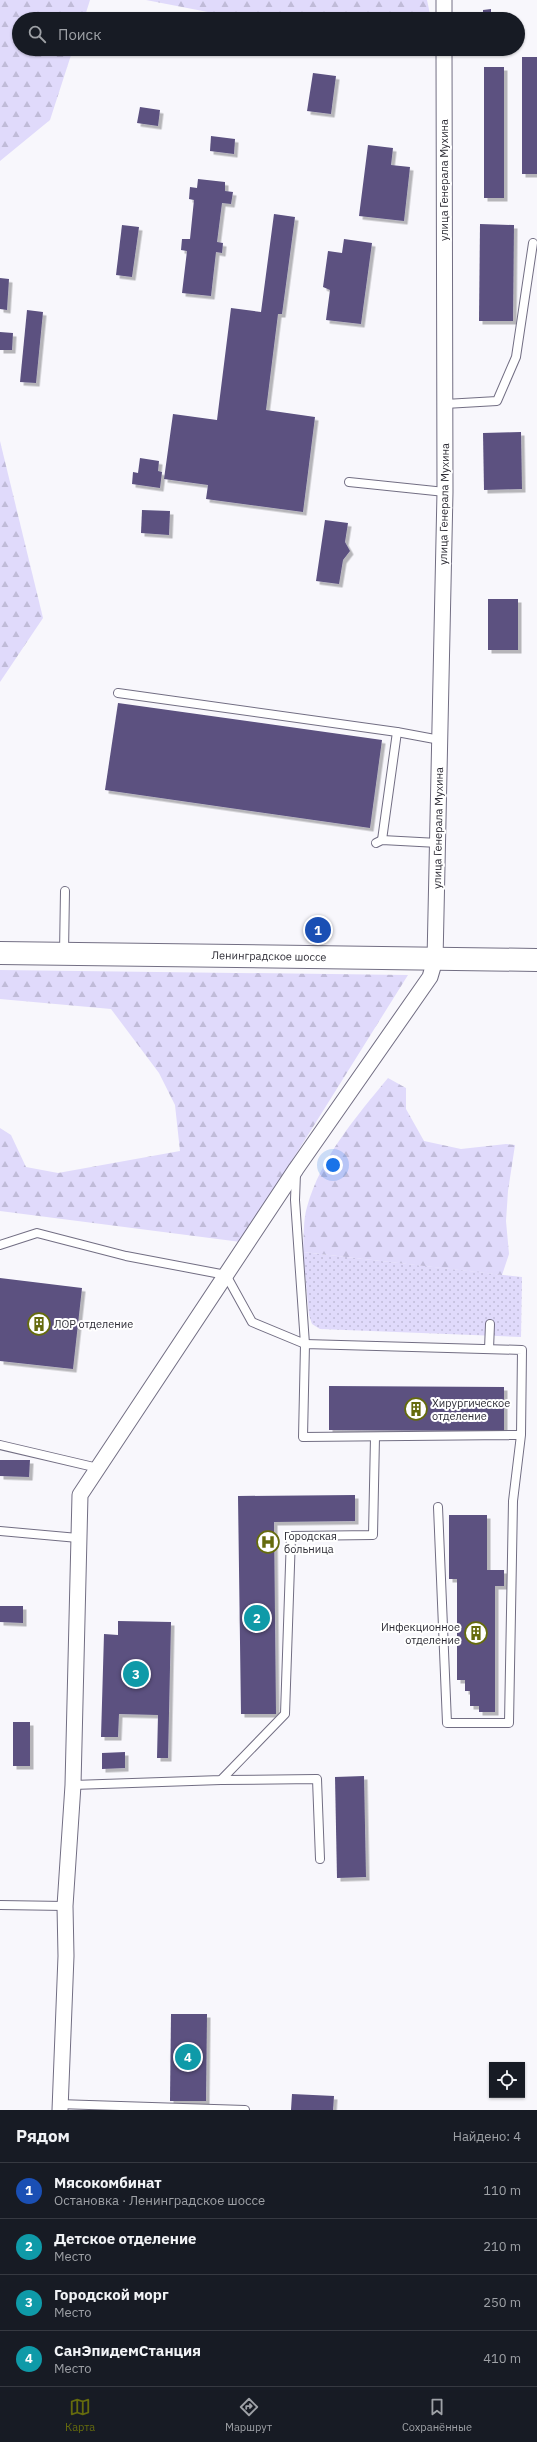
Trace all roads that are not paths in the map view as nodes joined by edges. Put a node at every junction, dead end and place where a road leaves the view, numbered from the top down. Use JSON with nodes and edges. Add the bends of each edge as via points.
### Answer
{"nodes":[{"id":1,"x":444,"y":0,"type":"edge"},
{"id":2,"x":444,"y":12,"type":"edge"},
{"id":3,"x":444,"y":56,"type":"edge"},
{"id":4,"x":533,"y":243,"type":"dead end"},
{"id":5,"x":445,"y":404,"type":"junction"},
{"id":6,"x":349,"y":482,"type":"dead end"},
{"id":7,"x":445,"y":492,"type":"junction"},
{"id":8,"x":118,"y":693,"type":"dead end"},
{"id":9,"x":397,"y":732,"type":"junction"},
{"id":10,"x":440,"y":740,"type":"junction"},
{"id":11,"x":438,"y":843,"type":"junction"},
{"id":12,"x":65,"y":891,"type":"dead end"},
{"id":13,"x":0,"y":953,"type":"edge"},
{"id":14,"x":64,"y":953,"type":"junction"},
{"id":15,"x":435,"y":960,"type":"junction"},
{"id":16,"x":537,"y":960,"type":"edge"},
{"id":17,"x":296,"y":1168,"type":"junction"},
{"id":18,"x":0,"y":1245,"type":"edge"},
{"id":19,"x":226,"y":1275,"type":"junction"},
{"id":20,"x":490,"y":1324,"type":"dead end"},
{"id":21,"x":305,"y":1344,"type":"junction"},
{"id":22,"x":489,"y":1349,"type":"junction"},
{"id":23,"x":521,"y":1435,"type":"junction"},
{"id":24,"x":375,"y":1437,"type":"junction"},
{"id":25,"x":0,"y":1445,"type":"edge"},
{"id":26,"x":98,"y":1468,"type":"junction"},
{"id":27,"x":438,"y":1507,"type":"dead end"},
{"id":28,"x":0,"y":1531,"type":"edge"},
{"id":29,"x":78,"y":1538,"type":"junction"},
{"id":30,"x":221,"y":1780,"type":"junction"},
{"id":31,"x":73,"y":1785,"type":"junction"},
{"id":32,"x":320,"y":1859,"type":"dead end"},
{"id":33,"x":0,"y":1905,"type":"edge"},
{"id":34,"x":65,"y":1906,"type":"junction"},
{"id":35,"x":59,"y":2107,"type":"edge"},
{"id":36,"x":245,"y":2110,"type":"edge"}],
"edges":[{"from":1,"to":2,"type":"street"},
{"from":3,"to":5,"type":"street","name":"улица Генерала Мухина"},
{"from":4,"to":5,"type":"lane","via":[[516,357],[497,401]]},
{"from":5,"to":7,"type":"street","name":"улица Генерала Мухина"},
{"from":6,"to":7,"type":"lane"},
{"from":7,"to":10,"type":"street","name":"улица Генерала Мухина"},
{"from":8,"to":9,"type":"lane"},
{"from":9,"to":10,"type":"lane"},
{"from":9,"to":11,"type":"lane","via":[[379,842]]},
{"from":10,"to":11,"type":"street","name":"улица Генерала Мухина"},
{"from":11,"to":15,"type":"street","name":"улица Генерала Мухина"},
{"from":12,"to":14,"type":"lane"},
{"from":13,"to":14,"type":"main road","name":"Ленинградское шоссе"},
{"from":14,"to":15,"type":"main road","name":"Ленинградское шоссе"},
{"from":15,"to":16,"type":"main road","name":"Ленинградское шоссе"},
{"from":15,"to":17,"type":"street","name":"улица Генерала Мухина","via":[[430,977]]},
{"from":17,"to":19,"type":"street","name":"улица Генерала Мухина"},
{"from":17,"to":21,"type":"lane","via":[[294,1200]]},
{"from":18,"to":19,"type":"lane","via":[[37,1233],[126,1256]]},
{"from":19,"to":21,"type":"lane","via":[[252,1322]]},
{"from":19,"to":26,"type":"street","name":"улица Генерала Мухина"},
{"from":20,"to":22,"type":"lane"},
{"from":21,"to":22,"type":"lane"},
{"from":21,"to":24,"type":"lane","via":[[303,1437]]},
{"from":22,"to":23,"type":"lane","via":[[522,1350]]},
{"from":23,"to":24,"type":"lane"},
{"from":23,"to":27,"type":"lane","via":[[512,1501],[509,1723],[447,1723]]},
{"from":24,"to":30,"type":"lane","via":[[373,1535],[291,1536],[285,1714]]},
{"from":25,"to":26,"type":"lane"},
{"from":26,"to":29,"type":"street","name":"улица Генерала Мухина","via":[[80,1495]]},
{"from":28,"to":29,"type":"lane"},
{"from":29,"to":31,"type":"street","name":"улица Генерала Мухина"},
{"from":30,"to":31,"type":"lane"},
{"from":30,"to":32,"type":"lane","via":[[317,1779]]},
{"from":31,"to":34,"type":"street","name":"улица Генерала Мухина"},
{"from":33,"to":34,"type":"lane"},
{"from":34,"to":35,"type":"street","name":"улица Генерала Мухина","via":[[66,1956]]},
{"from":35,"to":36,"type":"lane"}]}
